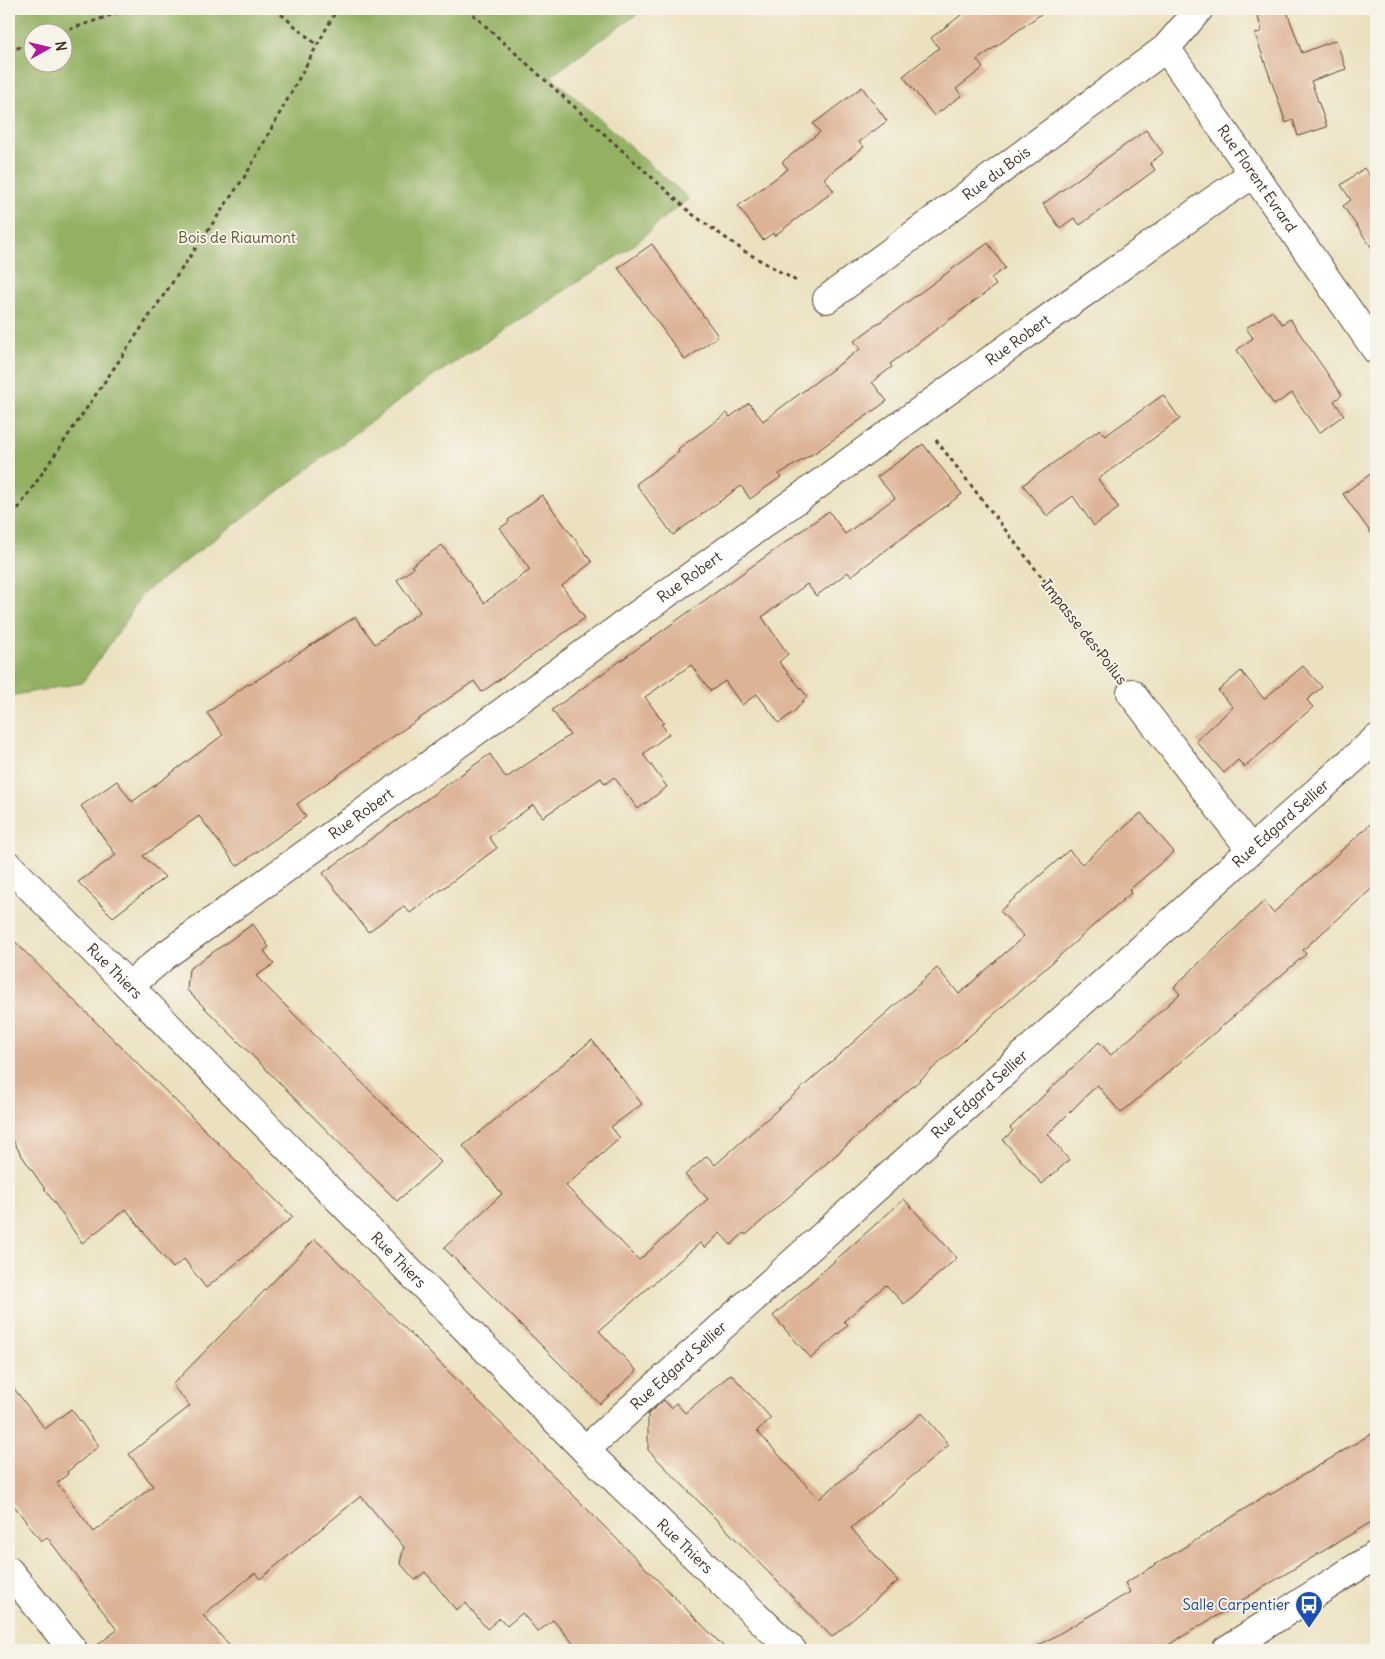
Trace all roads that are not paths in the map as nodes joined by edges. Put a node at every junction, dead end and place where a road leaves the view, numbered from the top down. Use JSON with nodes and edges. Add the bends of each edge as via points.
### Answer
{"nodes":[{"id":1,"x":1199,"y":9,"type":"edge"},
{"id":2,"x":1166,"y":48,"type":"junction"},
{"id":3,"x":1253,"y":174,"type":"junction"},
{"id":4,"x":827,"y":299,"type":"road end"},
{"id":5,"x":1376,"y":350,"type":"edge"},
{"id":6,"x":1131,"y":693,"type":"road end"},
{"id":7,"x":1376,"y":739,"type":"edge"},
{"id":8,"x":1251,"y":850,"type":"junction"},
{"id":9,"x":9,"y":866,"type":"edge"},
{"id":10,"x":129,"y":986,"type":"junction"},
{"id":11,"x":585,"y":1450,"type":"junction"},
{"id":12,"x":1376,"y":1554,"type":"edge"},
{"id":13,"x":9,"y":1571,"type":"edge"},
{"id":14,"x":73,"y":1650,"type":"edge"},
{"id":15,"x":792,"y":1650,"type":"edge"},
{"id":16,"x":1226,"y":1650,"type":"edge"}],
"edges":[{"from":1,"to":2,"type":"street"},
{"from":2,"to":3,"type":"street","name":"Rue Florent Evrard"},
{"from":2,"to":4,"type":"street","name":"Rue du Bois"},
{"from":3,"to":5,"type":"street","name":"Rue Florent Evrard"},
{"from":3,"to":10,"type":"street","name":"Rue Robert","via":[[167,954]]},
{"from":6,"to":8,"type":"street","name":"Impasse des Poilus"},
{"from":7,"to":8,"type":"street","name":"Rue Edgard Sellier"},
{"from":8,"to":11,"type":"street","name":"Rue Edgard Sellier"},
{"from":9,"to":10,"type":"street","name":"Rue Thiers"},
{"from":10,"to":11,"type":"street","name":"Rue Thiers"},
{"from":11,"to":15,"type":"street","name":"Rue Thiers"},
{"from":12,"to":16,"type":"street"},
{"from":13,"to":14,"type":"street"}]}
